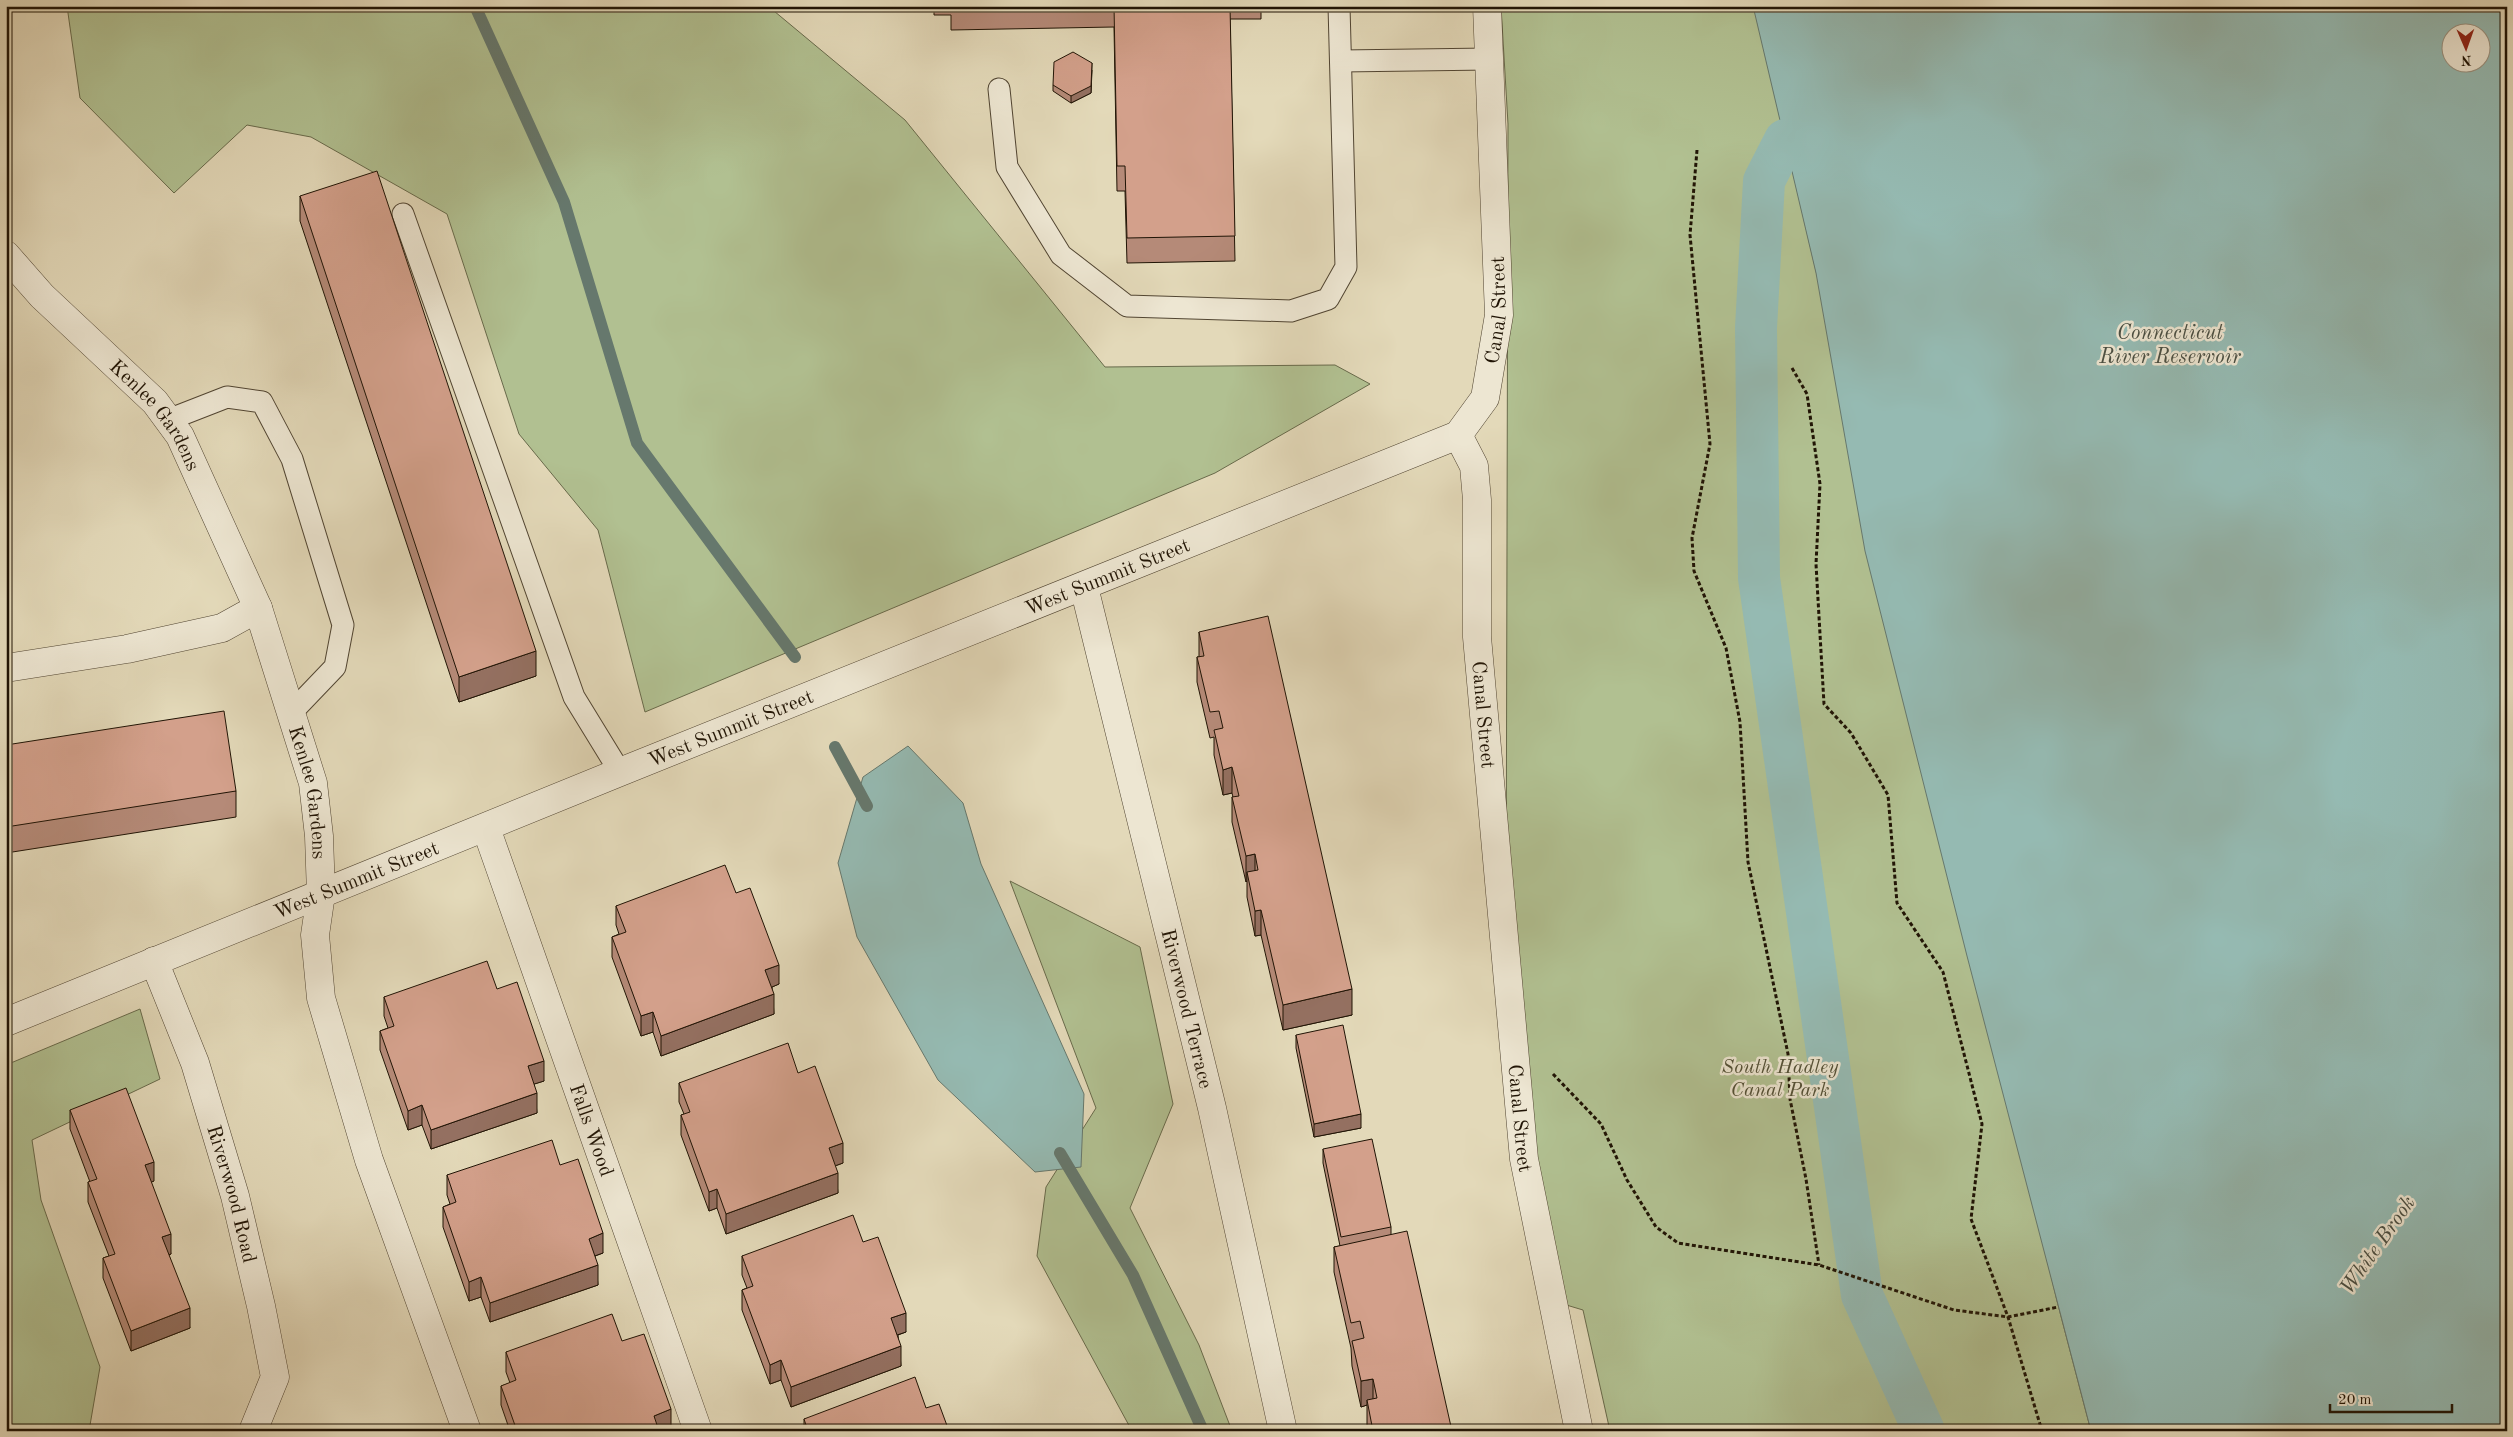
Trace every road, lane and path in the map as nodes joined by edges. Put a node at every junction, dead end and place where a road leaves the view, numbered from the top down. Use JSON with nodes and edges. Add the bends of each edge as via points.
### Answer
{"nodes":[{"id":1,"x":1339,"y":6,"type":"edge"},
{"id":2,"x":1487,"y":6,"type":"edge"},
{"id":3,"x":1489,"y":59,"type":"junction"},
{"id":4,"x":1341,"y":61,"type":"junction"},
{"id":5,"x":999,"y":88,"type":"dead end"},
{"id":6,"x":1697,"y":150,"type":"dead end"},
{"id":7,"x":403,"y":214,"type":"dead end"},
{"id":8,"x":6,"y":254,"type":"edge"},
{"id":9,"x":1792,"y":368,"type":"dead end"},
{"id":10,"x":168,"y":420,"type":"junction"},
{"id":11,"x":1458,"y":435,"type":"junction"},
{"id":12,"x":1084,"y":587,"type":"junction"},
{"id":13,"x":258,"y":608,"type":"junction"},
{"id":14,"x":6,"y":668,"type":"edge"},
{"id":15,"x":291,"y":713,"type":"junction"},
{"id":16,"x":620,"y":772,"type":"junction"},
{"id":17,"x":486,"y":828,"type":"junction"},
{"id":18,"x":321,"y":894,"type":"junction"},
{"id":19,"x":154,"y":961,"type":"junction"},
{"id":20,"x":6,"y":1022,"type":"edge"},
{"id":21,"x":1551,"y":1072,"type":"dead end"},
{"id":22,"x":1819,"y":1265,"type":"junction"},
{"id":23,"x":2058,"y":1307,"type":"dead end"},
{"id":24,"x":2008,"y":1318,"type":"junction"},
{"id":25,"x":253,"y":1431,"type":"edge"},
{"id":26,"x":467,"y":1431,"type":"edge"},
{"id":27,"x":698,"y":1431,"type":"edge"},
{"id":28,"x":1283,"y":1431,"type":"edge"},
{"id":29,"x":1579,"y":1431,"type":"edge"},
{"id":30,"x":2042,"y":1431,"type":"edge"}],
"edges":[{"from":1,"to":4,"type":"lane"},
{"from":2,"to":3,"type":"street","name":"Canal Street"},
{"from":3,"to":4,"type":"lane"},
{"from":3,"to":11,"type":"street","name":"Canal Street","via":[[1499,316],[1485,398]]},
{"from":4,"to":5,"type":"lane","via":[[1346,266],[1328,299],[1292,311],[1127,306],[1061,255],[1007,167]]},
{"from":6,"to":22,"type":"path","via":[[1690,235],[1710,444],[1692,538],[1694,572],[1726,648],[1740,722],[1748,862],[1788,1054],[1790,1099]]},
{"from":7,"to":16,"type":"lane","via":[[574,697]]},
{"from":8,"to":10,"type":"street","name":"Kenlee Gardens","via":[[42,296],[155,402]]},
{"from":9,"to":24,"type":"path","via":[[1807,394],[1820,484],[1816,564],[1824,704],[1851,733],[1888,796],[1896,903],[1943,972],[1982,1124],[1971,1219]]},
{"from":10,"to":13,"type":"street","name":"Kenlee Gardens","via":[[180,436]]},
{"from":10,"to":15,"type":"lane","via":[[227,397],[262,402],[292,460],[343,625],[335,667]]},
{"from":11,"to":12,"type":"street","name":"West Summit Street"},
{"from":11,"to":29,"type":"street","name":"Canal Street","via":[[1474,466],[1477,637],[1524,1159]]},
{"from":12,"to":16,"type":"street","name":"West Summit Street"},
{"from":12,"to":28,"type":"street","name":"Riverwood Terrace","via":[[1212,1108]]},
{"from":13,"to":14,"type":"street","via":[[222,628],[127,649]]},
{"from":13,"to":15,"type":"street","name":"Kenlee Gardens"},
{"from":15,"to":18,"type":"street","name":"Kenlee Gardens","via":[[313,783]]},
{"from":16,"to":17,"type":"street","name":"West Summit Street"},
{"from":17,"to":18,"type":"street","name":"West Summit Street"},
{"from":17,"to":27,"type":"street","name":"Falls Wood"},
{"from":18,"to":19,"type":"street","name":"West Summit Street"},
{"from":18,"to":26,"type":"street","via":[[315,935],[321,998],[369,1160]]},
{"from":19,"to":20,"type":"street","name":"West Summit Street"},
{"from":19,"to":25,"type":"street","name":"Riverwood Road","via":[[195,1063],[235,1196],[262,1306],[274,1377]]},
{"from":21,"to":22,"type":"path","via":[[1601,1124],[1627,1180],[1656,1227],[1678,1244]]},
{"from":22,"to":24,"type":"path","via":[[1954,1310]]},
{"from":23,"to":24,"type":"path"},
{"from":24,"to":30,"type":"path"}]}
